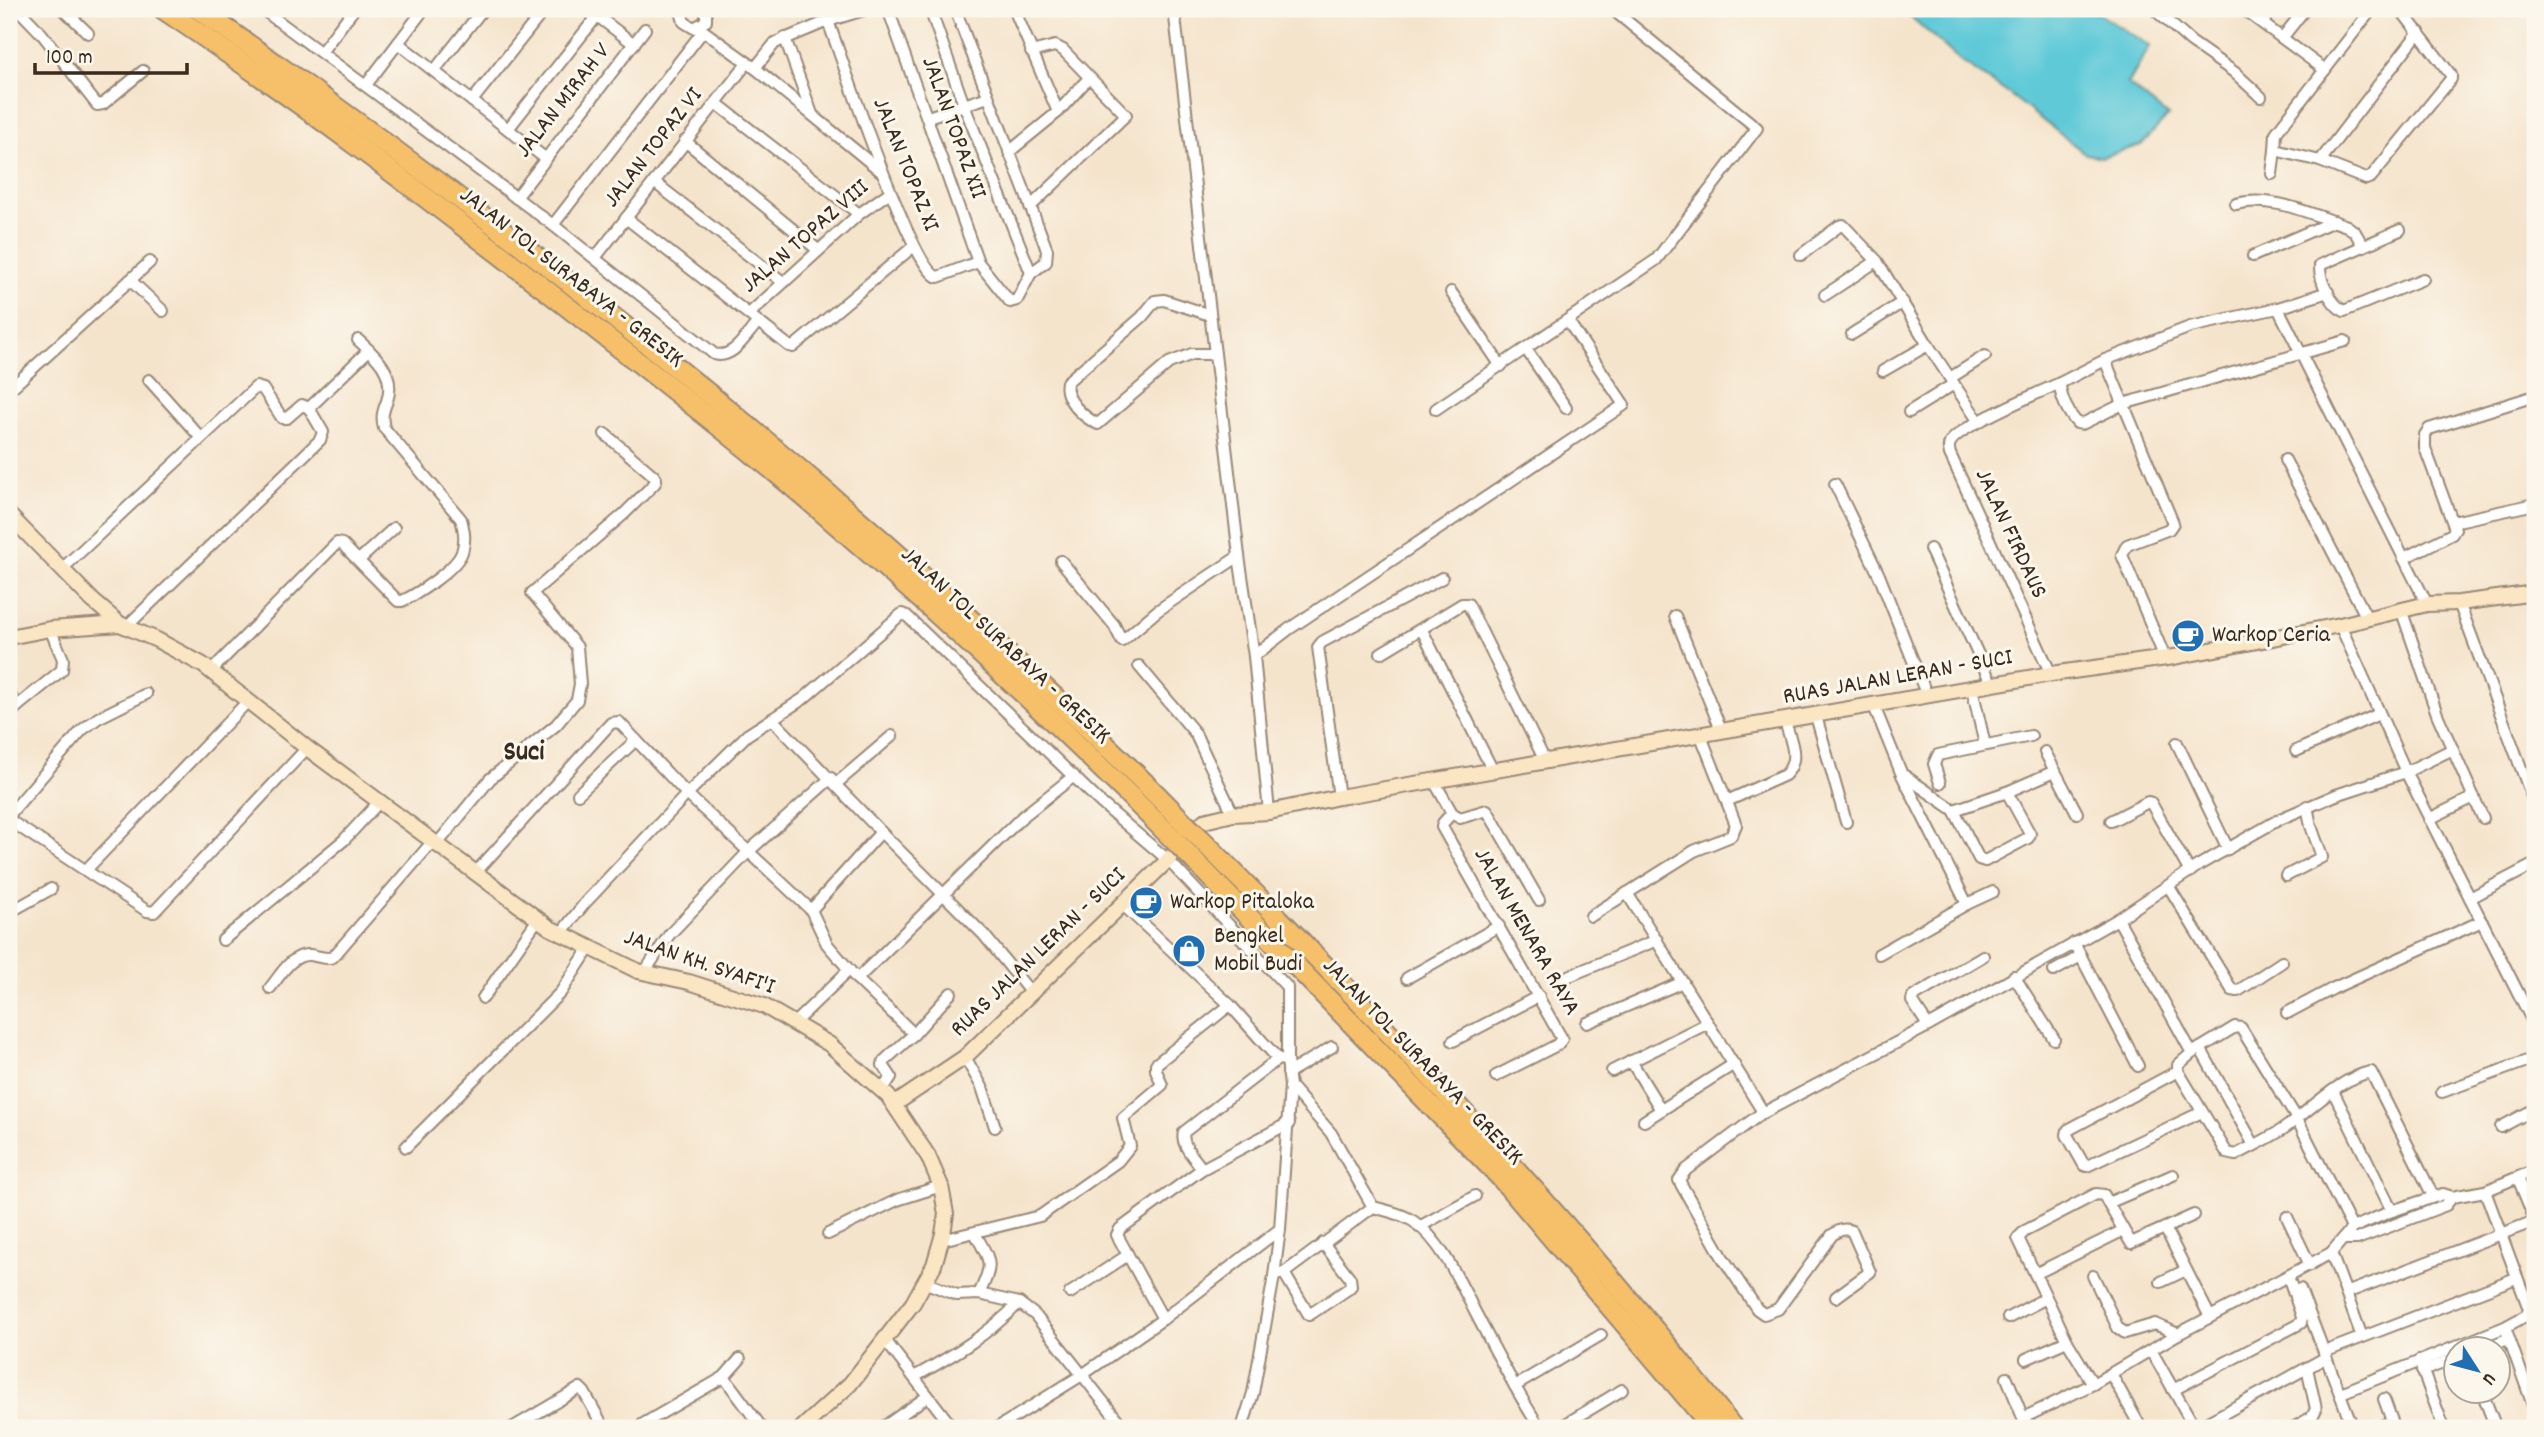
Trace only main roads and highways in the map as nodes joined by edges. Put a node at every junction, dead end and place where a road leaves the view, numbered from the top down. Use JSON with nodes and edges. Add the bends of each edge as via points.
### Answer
{"nodes":[{"id":1,"x":163,"y":9,"type":"edge"},
{"id":2,"x":198,"y":9,"type":"edge"},
{"id":3,"x":9,"y":514,"type":"edge"},
{"id":4,"x":2535,"y":593,"type":"edge"},
{"id":5,"x":123,"y":625,"type":"junction"},
{"id":6,"x":9,"y":637,"type":"edge"},
{"id":7,"x":1187,"y":840,"type":"junction"},
{"id":8,"x":895,"y":1104,"type":"junction"},
{"id":9,"x":802,"y":1428,"type":"edge"},
{"id":10,"x":1713,"y":1428,"type":"edge"},
{"id":11,"x":1733,"y":1428,"type":"edge"}],
"edges":[{"from":1,"to":7,"type":"highway","name":"JALAN TOL SURABAYA - GRESIK","via":[[407,182],[695,407],[812,503]]},
{"from":2,"to":7,"type":"highway","name":"JALAN TOL SURABAYA - GRESIK","via":[[418,166],[716,399],[870,529],[1110,749]]},
{"from":3,"to":5,"type":"main road","name":"JALAN KH. SYAFI'I"},
{"from":4,"to":7,"type":"main road","name":"RUAS JALAN LERAN - SUCI","via":[[2427,604],[2165,658],[1233,814]]},
{"from":5,"to":6,"type":"main road","via":[[50,629]]},
{"from":5,"to":8,"type":"main road","name":"JALAN KH. SYAFI'I","via":[[211,671],[538,919],[644,973],[764,1006],[829,1044]]},
{"from":7,"to":8,"type":"main road","name":"RUAS JALAN LERAN - SUCI","via":[[965,1057]]},
{"from":7,"to":10,"type":"highway","name":"JALAN TOL SURABAYA - GRESIK","via":[[1502,1179]]},
{"from":7,"to":11,"type":"highway","name":"JALAN TOL SURABAYA - GRESIK","via":[[1317,954],[1510,1163]]},
{"from":8,"to":9,"type":"main road","name":"JALAN KH. SYAFI'I","via":[[941,1186],[946,1214],[942,1240],[934,1265],[885,1340],[850,1384]]}]}
